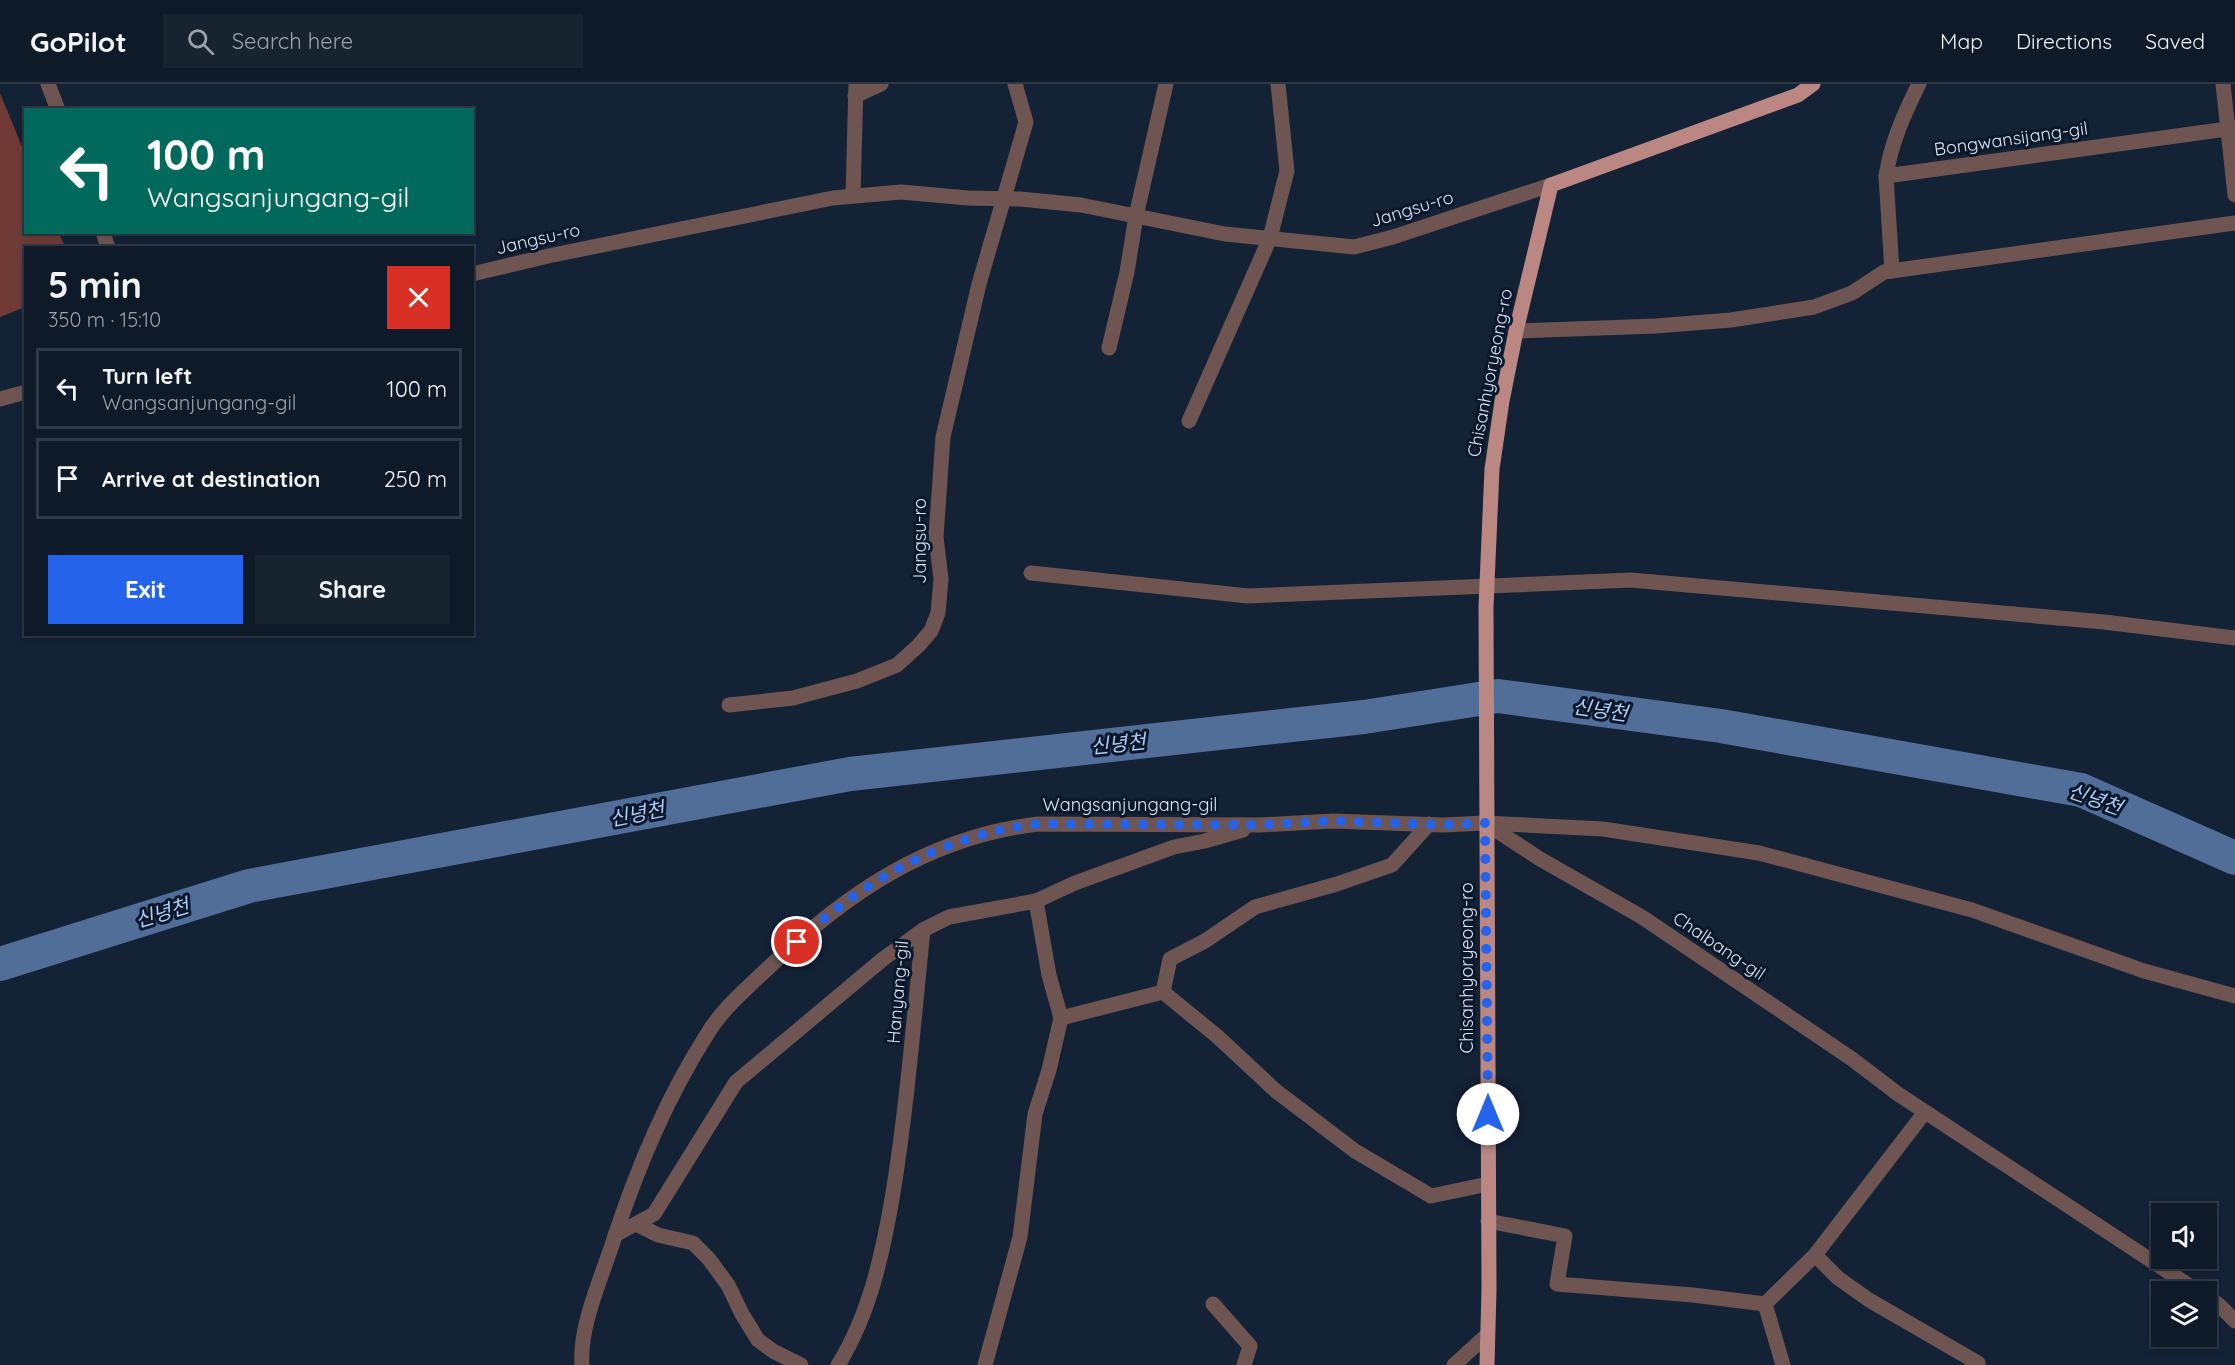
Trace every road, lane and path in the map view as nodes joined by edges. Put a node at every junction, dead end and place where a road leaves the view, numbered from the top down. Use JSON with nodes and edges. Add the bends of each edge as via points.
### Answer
{"nodes":[{"id":1,"x":48,"y":84,"type":"edge"},
{"id":2,"x":881,"y":84,"type":"edge"},
{"id":3,"x":1015,"y":84,"type":"edge"},
{"id":4,"x":1166,"y":84,"type":"edge"},
{"id":5,"x":1278,"y":84,"type":"edge"},
{"id":6,"x":1814,"y":84,"type":"edge"},
{"id":7,"x":1919,"y":84,"type":"edge"},
{"id":8,"x":2223,"y":84,"type":"edge"},
{"id":9,"x":855,"y":90,"type":"edge"},
{"id":10,"x":57,"y":108,"type":"edge"},
{"id":11,"x":2231,"y":128,"type":"edge"},
{"id":12,"x":1886,"y":176,"type":"junction"},
{"id":13,"x":1551,"y":185,"type":"junction"},
{"id":14,"x":2235,"y":195,"type":"edge"},
{"id":15,"x":853,"y":196,"type":"junction"},
{"id":16,"x":1004,"y":199,"type":"junction"},
{"id":17,"x":1136,"y":216,"type":"junction"},
{"id":18,"x":2235,"y":223,"type":"edge"},
{"id":19,"x":1270,"y":238,"type":"junction"},
{"id":20,"x":1892,"y":271,"type":"junction"},
{"id":21,"x":474,"y":274,"type":"edge"},
{"id":22,"x":1516,"y":331,"type":"junction"},
{"id":23,"x":1108,"y":348,"type":"dead end"},
{"id":24,"x":24,"y":393,"type":"edge"},
{"id":25,"x":0,"y":399,"type":"edge"},
{"id":26,"x":1189,"y":421,"type":"dead end"},
{"id":27,"x":1031,"y":573,"type":"dead end"},
{"id":28,"x":1487,"y":587,"type":"junction"},
{"id":29,"x":2235,"y":638,"type":"edge"},
{"id":30,"x":729,"y":705,"type":"dead end"},
{"id":31,"x":1485,"y":823,"type":"junction"},
{"id":32,"x":1429,"y":824,"type":"junction"},
{"id":33,"x":1260,"y":825,"type":"junction"},
{"id":34,"x":1036,"y":901,"type":"junction"},
{"id":35,"x":922,"y":930,"type":"junction"},
{"id":36,"x":1163,"y":992,"type":"junction"},
{"id":37,"x":2235,"y":996,"type":"edge"},
{"id":38,"x":1061,"y":1018,"type":"junction"},
{"id":39,"x":1925,"y":1112,"type":"junction"},
{"id":40,"x":1488,"y":1184,"type":"junction"},
{"id":41,"x":1488,"y":1221,"type":"junction"},
{"id":42,"x":636,"y":1224,"type":"junction"},
{"id":43,"x":615,"y":1235,"type":"junction"},
{"id":44,"x":1815,"y":1255,"type":"junction"},
{"id":45,"x":2182,"y":1281,"type":"edge"},
{"id":46,"x":1765,"y":1304,"type":"junction"},
{"id":47,"x":2217,"y":1304,"type":"edge"},
{"id":48,"x":1213,"y":1305,"type":"dead end"},
{"id":49,"x":2235,"y":1321,"type":"edge"},
{"id":50,"x":1487,"y":1335,"type":"junction"},
{"id":51,"x":1978,"y":1363,"type":"dead end"},
{"id":52,"x":582,"y":1365,"type":"edge"},
{"id":53,"x":801,"y":1365,"type":"edge"},
{"id":54,"x":838,"y":1365,"type":"edge"},
{"id":55,"x":985,"y":1365,"type":"edge"},
{"id":56,"x":1244,"y":1365,"type":"edge"},
{"id":57,"x":1454,"y":1365,"type":"edge"},
{"id":58,"x":1487,"y":1365,"type":"edge"},
{"id":59,"x":1783,"y":1365,"type":"edge"}],
"edges":[{"from":1,"to":10,"type":"street"},
{"from":2,"to":9,"type":"street"},
{"from":3,"to":16,"type":"street","name":"Jangsu-ro","via":[[1026,122]]},
{"from":4,"to":17,"type":"street"},
{"from":5,"to":19,"type":"street","via":[[1287,171]]},
{"from":6,"to":13,"type":"main road","name":"Jangsu-ro","via":[[1798,95]]},
{"from":7,"to":12,"type":"street","via":[[1896,135]]},
{"from":8,"to":11,"type":"street"},
{"from":9,"to":15,"type":"street"},
{"from":11,"to":12,"type":"street","name":"Bongwansijang-gil"},
{"from":11,"to":14,"type":"street"},
{"from":12,"to":20,"type":"street"},
{"from":13,"to":19,"type":"street","name":"Jangsu-ro","via":[[1354,247]]},
{"from":13,"to":22,"type":"main road","name":"Chisanhyoryeong-ro"},
{"from":15,"to":16,"type":"street","name":"Jangsu-ro","via":[[901,192]]},
{"from":15,"to":21,"type":"street","name":"Jangsu-ro"},
{"from":16,"to":17,"type":"street","name":"Jangsu-ro","via":[[1081,205]]},
{"from":16,"to":30,"type":"street","name":"Jangsu-ro","via":[[979,284],[943,437],[936,537],[941,579],[938,613],[931,631],[897,665],[857,681],[793,698]]},
{"from":17,"to":19,"type":"street","name":"Jangsu-ro","via":[[1225,234]]},
{"from":17,"to":23,"type":"street"},
{"from":18,"to":20,"type":"street"},
{"from":19,"to":26,"type":"street"},
{"from":20,"to":22,"type":"street","via":[[1814,308],[1656,326]]},
{"from":22,"to":28,"type":"main road","name":"Chisanhyoryeong-ro","via":[[1492,469]]},
{"from":24,"to":25,"type":"street"},
{"from":27,"to":28,"type":"street","via":[[1248,596]]},
{"from":28,"to":29,"type":"street","via":[[1631,580],[2104,622]]},
{"from":28,"to":31,"type":"main road","name":"Chisanhyoryeong-ro"},
{"from":31,"to":32,"type":"street","name":"Wangsanjungang-gil"},
{"from":31,"to":37,"type":"street","name":"Wangsanjungang-gil","via":[[1603,829],[1759,853],[1972,910],[2144,970]]},
{"from":31,"to":39,"type":"street","name":"Chalbang-gil","via":[[1642,917]]},
{"from":31,"to":40,"type":"main road","name":"Chisanhyoryeong-ro"},
{"from":32,"to":33,"type":"street","name":"Wangsanjungang-gil","via":[[1333,821]]},
{"from":32,"to":36,"type":"street","via":[[1392,865],[1255,907],[1170,959]]},
{"from":33,"to":34,"type":"street","name":"Hanyang-gil","via":[[1174,847]]},
{"from":33,"to":43,"type":"street","name":"Wangsanjungang-gil","via":[[1026,825],[978,835],[894,869],[829,912],[734,1001],[706,1034],[670,1099]]},
{"from":34,"to":35,"type":"street","name":"Hanyang-gil","via":[[950,917]]},
{"from":34,"to":38,"type":"street"},
{"from":35,"to":42,"type":"street","via":[[736,1082],[654,1214]]},
{"from":35,"to":54,"type":"street","name":"Hanyang-gil","via":[[910,1072],[886,1230],[854,1341]]},
{"from":36,"to":38,"type":"street"},
{"from":36,"to":40,"type":"street","via":[[1276,1091],[1364,1156],[1431,1196]]},
{"from":38,"to":55,"type":"street","via":[[1035,1114],[1020,1237]]},
{"from":39,"to":44,"type":"street"},
{"from":39,"to":45,"type":"street","name":"Chalbang-gil"},
{"from":40,"to":41,"type":"main road","name":"Chisanhyoryeong-ro"},
{"from":41,"to":46,"type":"street","via":[[1564,1236],[1557,1284]]},
{"from":41,"to":50,"type":"main road","name":"Chisanhyoryeong-ro"},
{"from":42,"to":43,"type":"street"},
{"from":42,"to":53,"type":"street","via":[[658,1235],[693,1243],[728,1285],[758,1340]]},
{"from":43,"to":52,"type":"street","name":"Wangsanjungang-gil","via":[[580,1350]]},
{"from":44,"to":46,"type":"street"},
{"from":44,"to":51,"type":"street","via":[[1869,1300]]},
{"from":46,"to":59,"type":"street"},
{"from":47,"to":49,"type":"street"},
{"from":48,"to":56,"type":"street","via":[[1250,1346]]},
{"from":50,"to":57,"type":"street"},
{"from":50,"to":58,"type":"main road","name":"Chisanhyoryeong-ro"}]}
